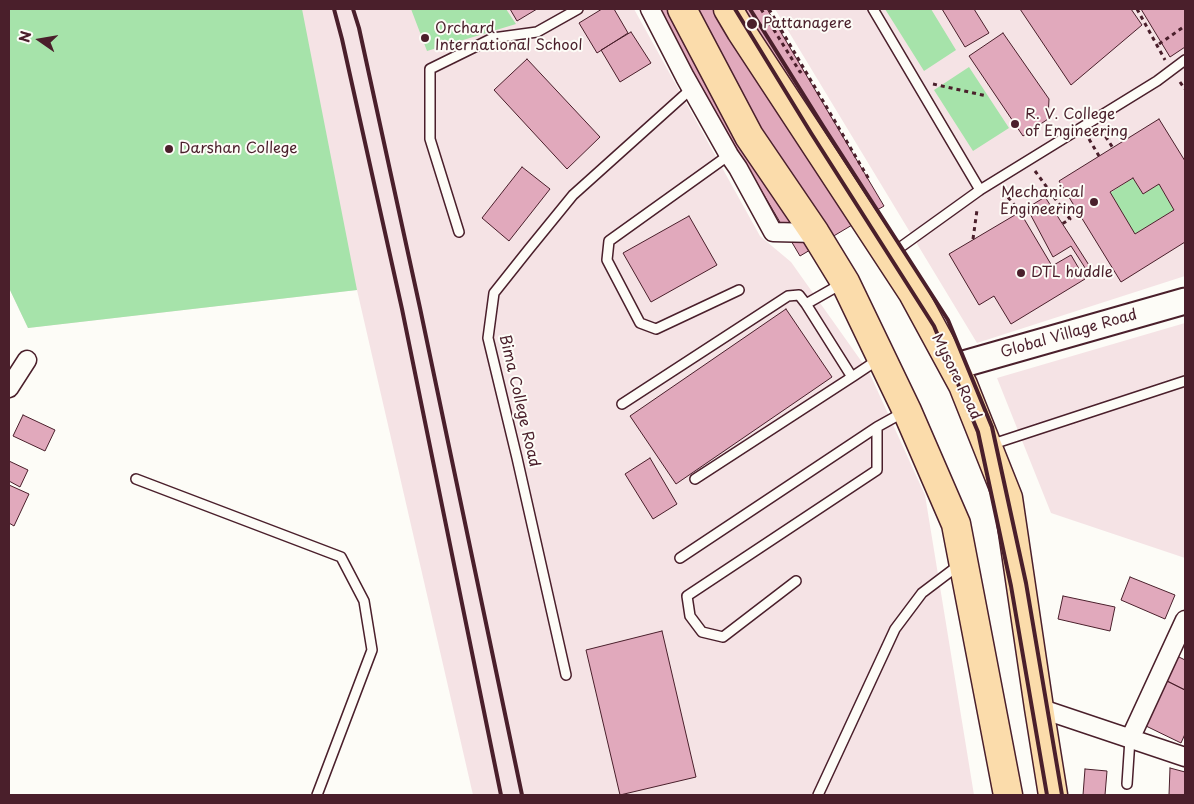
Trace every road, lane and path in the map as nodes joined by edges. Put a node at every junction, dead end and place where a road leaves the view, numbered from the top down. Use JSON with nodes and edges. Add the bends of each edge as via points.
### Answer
{"nodes":[{"id":1,"x":578,"y":9,"type":"edge"},
{"id":2,"x":650,"y":9,"type":"edge"},
{"id":3,"x":682,"y":9,"type":"edge"},
{"id":4,"x":728,"y":9,"type":"edge"},
{"id":5,"x":761,"y":9,"type":"edge"},
{"id":6,"x":873,"y":9,"type":"edge"},
{"id":7,"x":1137,"y":9,"type":"edge"},
{"id":8,"x":1185,"y":26,"type":"edge"},
{"id":9,"x":1159,"y":44,"type":"dead end"},
{"id":10,"x":1185,"y":60,"type":"edge"},
{"id":11,"x":804,"y":69,"type":"dead end"},
{"id":12,"x":1171,"y":70,"type":"junction"},
{"id":13,"x":916,"y":80,"type":"junction"},
{"id":14,"x":692,"y":89,"type":"junction"},
{"id":15,"x":987,"y":96,"type":"dead end"},
{"id":16,"x":1102,"y":131,"type":"dead end"},
{"id":17,"x":1089,"y":139,"type":"dead end"},
{"id":18,"x":1112,"y":148,"type":"dead end"},
{"id":19,"x":728,"y":155,"type":"junction"},
{"id":20,"x":1099,"y":156,"type":"dead end"},
{"id":21,"x":1027,"y":161,"type":"junction"},
{"id":22,"x":994,"y":181,"type":"junction"},
{"id":23,"x":980,"y":190,"type":"junction"},
{"id":24,"x":1020,"y":212,"type":"dead end"},
{"id":25,"x":1062,"y":224,"type":"dead end"},
{"id":26,"x":459,"y":232,"type":"dead end"},
{"id":27,"x":815,"y":233,"type":"junction"},
{"id":28,"x":973,"y":240,"type":"dead end"},
{"id":29,"x":889,"y":255,"type":"junction"},
{"id":30,"x":845,"y":282,"type":"junction"},
{"id":31,"x":739,"y":290,"type":"dead end"},
{"id":32,"x":1185,"y":301,"type":"edge"},
{"id":33,"x":806,"y":304,"type":"junction"},
{"id":34,"x":881,"y":357,"type":"junction"},
{"id":35,"x":28,"y":360,"type":"dead end"},
{"id":36,"x":953,"y":367,"type":"junction"},
{"id":37,"x":852,"y":377,"type":"junction"},
{"id":38,"x":1185,"y":381,"type":"edge"},
{"id":39,"x":9,"y":388,"type":"edge"},
{"id":40,"x":622,"y":404,"type":"dead end"},
{"id":41,"x":907,"y":411,"type":"junction"},
{"id":42,"x":877,"y":427,"type":"junction"},
{"id":43,"x":988,"y":446,"type":"junction"},
{"id":44,"x":136,"y":478,"type":"dead end"},
{"id":45,"x":696,"y":479,"type":"dead end"},
{"id":46,"x":680,"y":558,"type":"dead end"},
{"id":47,"x":963,"y":562,"type":"junction"},
{"id":48,"x":796,"y":581,"type":"dead end"},
{"id":49,"x":1185,"y":620,"type":"edge"},
{"id":50,"x":566,"y":675,"type":"dead end"},
{"id":51,"x":1039,"y":708,"type":"junction"},
{"id":52,"x":1130,"y":739,"type":"junction"},
{"id":53,"x":1185,"y":757,"type":"edge"},
{"id":54,"x":1127,"y":784,"type":"dead end"},
{"id":55,"x":317,"y":795,"type":"edge"},
{"id":56,"x":818,"y":795,"type":"edge"},
{"id":57,"x":1008,"y":795,"type":"edge"},
{"id":58,"x":1053,"y":795,"type":"edge"}],
"edges":[{"from":1,"to":26,"type":"lane","via":[[537,32],[493,38],[430,69],[430,139]]},
{"from":2,"to":14,"type":"street"},
{"from":3,"to":27,"type":"highway","via":[[749,136]]},
{"from":4,"to":29,"type":"highway","name":"Mysore Road"},
{"from":5,"to":11,"type":"path","via":[[800,72]]},
{"from":6,"to":13,"type":"lane"},
{"from":7,"to":12,"type":"path"},
{"from":8,"to":9,"type":"path"},
{"from":10,"to":12,"type":"lane"},
{"from":12,"to":21,"type":"lane"},
{"from":13,"to":15,"type":"path"},
{"from":13,"to":23,"type":"lane"},
{"from":14,"to":19,"type":"street"},
{"from":14,"to":50,"type":"lane","name":"Bima College Road","via":[[574,195],[494,293],[488,338]]},
{"from":16,"to":18,"type":"path"},
{"from":17,"to":20,"type":"path"},
{"from":19,"to":27,"type":"street","via":[[773,232]]},
{"from":19,"to":31,"type":"lane","via":[[609,241],[607,260],[640,324],[656,329]]},
{"from":21,"to":22,"type":"lane"},
{"from":21,"to":25,"type":"path","via":[[1070,219]]},
{"from":22,"to":23,"type":"lane"},
{"from":22,"to":24,"type":"path"},
{"from":23,"to":28,"type":"path"},
{"from":23,"to":29,"type":"lane"},
{"from":27,"to":30,"type":"highway"},
{"from":29,"to":36,"type":"highway","name":"Mysore Road"},
{"from":30,"to":33,"type":"lane"},
{"from":30,"to":34,"type":"highway"},
{"from":32,"to":36,"type":"street","name":"Global Village Road"},
{"from":33,"to":37,"type":"lane"},
{"from":33,"to":40,"type":"lane","via":[[799,295],[788,296]]},
{"from":34,"to":37,"type":"lane"},
{"from":34,"to":41,"type":"highway"},
{"from":35,"to":39,"type":"street"},
{"from":36,"to":43,"type":"highway","name":"Mysore Road"},
{"from":37,"to":45,"type":"lane"},
{"from":38,"to":43,"type":"lane"},
{"from":41,"to":42,"type":"lane"},
{"from":41,"to":47,"type":"highway","via":[[956,524]]},
{"from":42,"to":46,"type":"lane"},
{"from":42,"to":48,"type":"lane","via":[[878,470],[687,596],[690,616],[702,632],[723,637]]},
{"from":43,"to":51,"type":"highway","name":"Mysore Road","via":[[1008,498]]},
{"from":44,"to":55,"type":"lane","via":[[341,557],[364,601],[372,650]]},
{"from":47,"to":56,"type":"lane","via":[[922,593],[895,629]]},
{"from":47,"to":57,"type":"highway"},
{"from":49,"to":52,"type":"street"},
{"from":51,"to":52,"type":"street"},
{"from":51,"to":58,"type":"highway","name":"Mysore Road"},
{"from":52,"to":53,"type":"street"},
{"from":52,"to":54,"type":"lane"}]}
